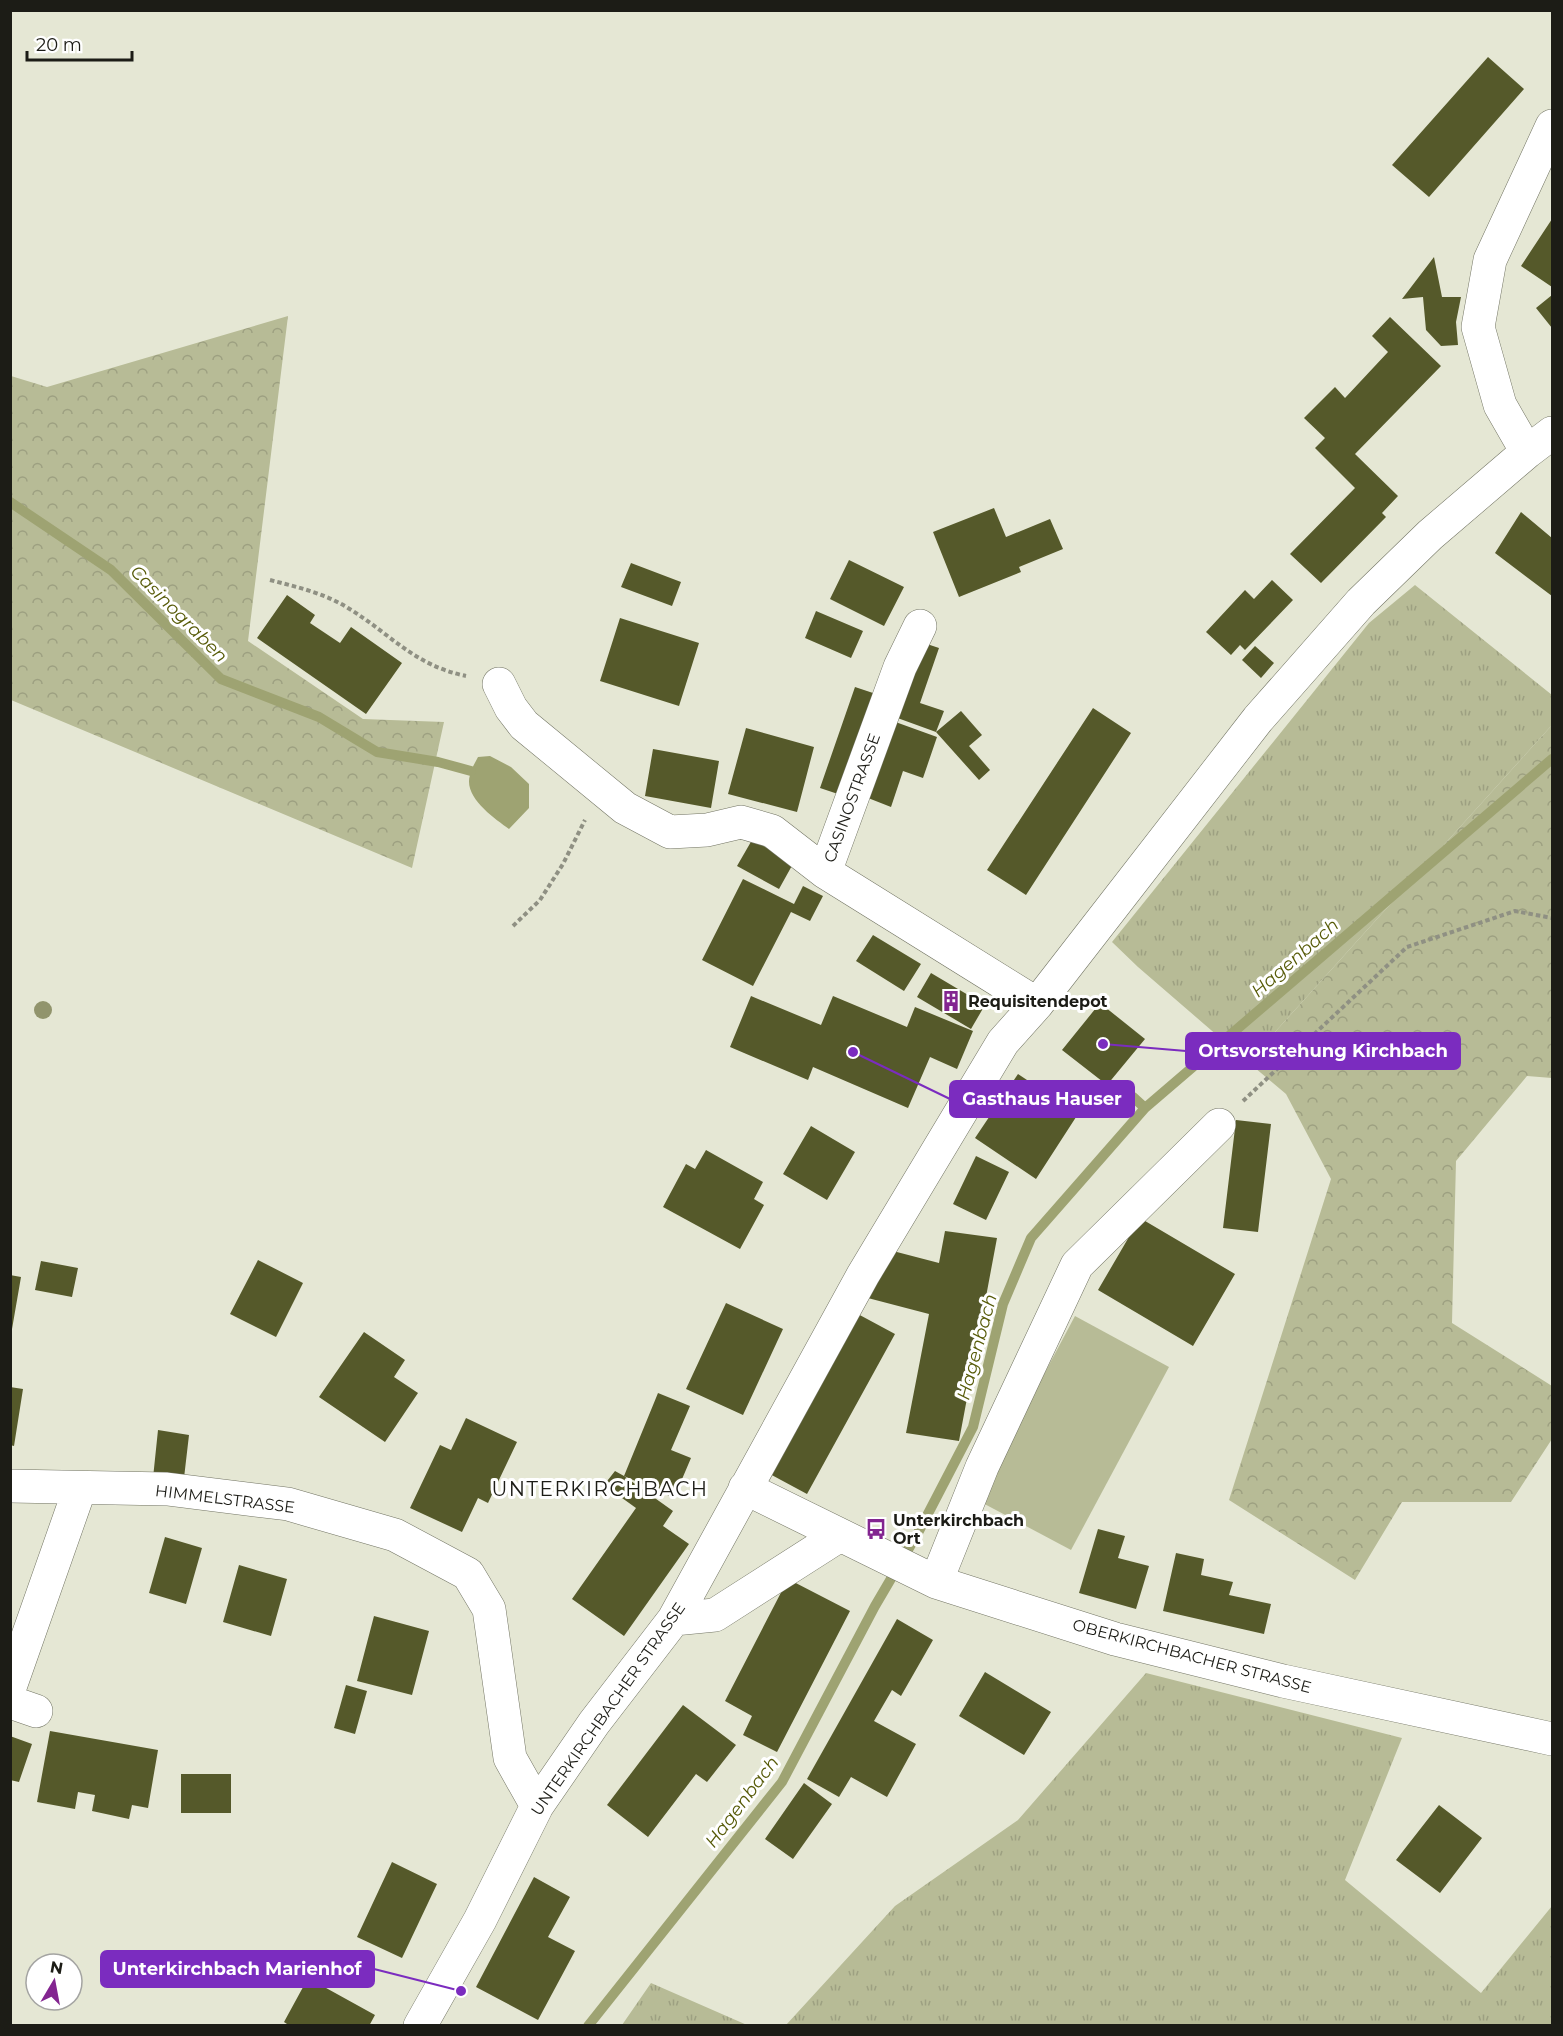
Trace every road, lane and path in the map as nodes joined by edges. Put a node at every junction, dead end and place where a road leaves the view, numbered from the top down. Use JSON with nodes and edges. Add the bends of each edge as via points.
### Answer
{"nodes":[{"id":1,"x":1552,"y":126,"type":"edge"},
{"id":2,"x":1540,"y":442,"type":"edge"},
{"id":3,"x":270,"y":580,"type":"dead end"},
{"id":4,"x":920,"y":626,"type":"dead end"},
{"id":5,"x":498,"y":684,"type":"joint"},
{"id":6,"x":596,"y":785,"type":"junction"},
{"id":7,"x":825,"y":872,"type":"junction"},
{"id":8,"x":1552,"y":918,"type":"edge"},
{"id":9,"x":513,"y":926,"type":"dead end"},
{"id":10,"x":1037,"y":1004,"type":"junction"},
{"id":11,"x":1219,"y":1125,"type":"joint"},
{"id":12,"x":10,"y":1486,"type":"edge"},
{"id":13,"x":80,"y":1488,"type":"junction"},
{"id":14,"x":745,"y":1488,"type":"junction"},
{"id":15,"x":840,"y":1535,"type":"junction"},
{"id":16,"x":936,"y":1582,"type":"junction"},
{"id":17,"x":674,"y":1619,"type":"junction"},
{"id":18,"x":10,"y":1687,"type":"edge"},
{"id":19,"x":1552,"y":1739,"type":"edge"},
{"id":20,"x":537,"y":1806,"type":"junction"},
{"id":21,"x":420,"y":2025,"type":"edge"}],
"edges":[{"from":1,"to":2,"type":"street","via":[[1490,260],[1478,327],[1500,405]]},
{"from":2,"to":10,"type":"street","name":"UNTERKIRCHBACHER STRASSE","via":[[1430,535],[1354,610],[1258,719]]},
{"from":3,"to":5,"type":"path","via":[[310,590],[348,608],[413,656],[448,672]]},
{"from":4,"to":7,"type":"street","name":"CASINOSTRASSE","via":[[900,667]]},
{"from":5,"to":6,"type":"street","via":[[524,725]]},
{"from":6,"to":7,"type":"street","via":[[625,808],[670,832],[708,830],[741,822],[772,831]]},
{"from":6,"to":9,"type":"path","via":[[585,822],[564,864],[540,900]]},
{"from":7,"to":10,"type":"street","name":"CASINOSTRASSE"},
{"from":8,"to":11,"type":"path","via":[[1515,911],[1407,947]]},
{"from":10,"to":14,"type":"street","name":"UNTERKIRCHBACHER STRASSE","via":[[1003,1042],[863,1275]]},
{"from":11,"to":16,"type":"street","via":[[1077,1265],[982,1467]]},
{"from":12,"to":13,"type":"street","name":"HIMMELSTRASSE"},
{"from":13,"to":18,"type":"street"},
{"from":13,"to":20,"type":"street","name":"HIMMELSTRASSE","via":[[167,1489],[288,1504],[394,1535],[468,1574],[489,1609],[510,1758]]},
{"from":14,"to":15,"type":"street","name":"OBERKIRCHBACHER STRASSE"},
{"from":14,"to":17,"type":"street","name":"UNTERKIRCHBACHER STRASSE"},
{"from":15,"to":16,"type":"street","name":"OBERKIRCHBACHER STRASSE"},
{"from":15,"to":17,"type":"street","via":[[715,1615]]},
{"from":16,"to":19,"type":"street","name":"OBERKIRCHBACHER STRASSE","via":[[1115,1639],[1282,1681]]},
{"from":17,"to":20,"type":"street","name":"UNTERKIRCHBACHER STRASSE","via":[[594,1723]]},
{"from":20,"to":21,"type":"street","name":"UNTERKIRCHBACHER STRASSE","via":[[480,1920]]}]}
